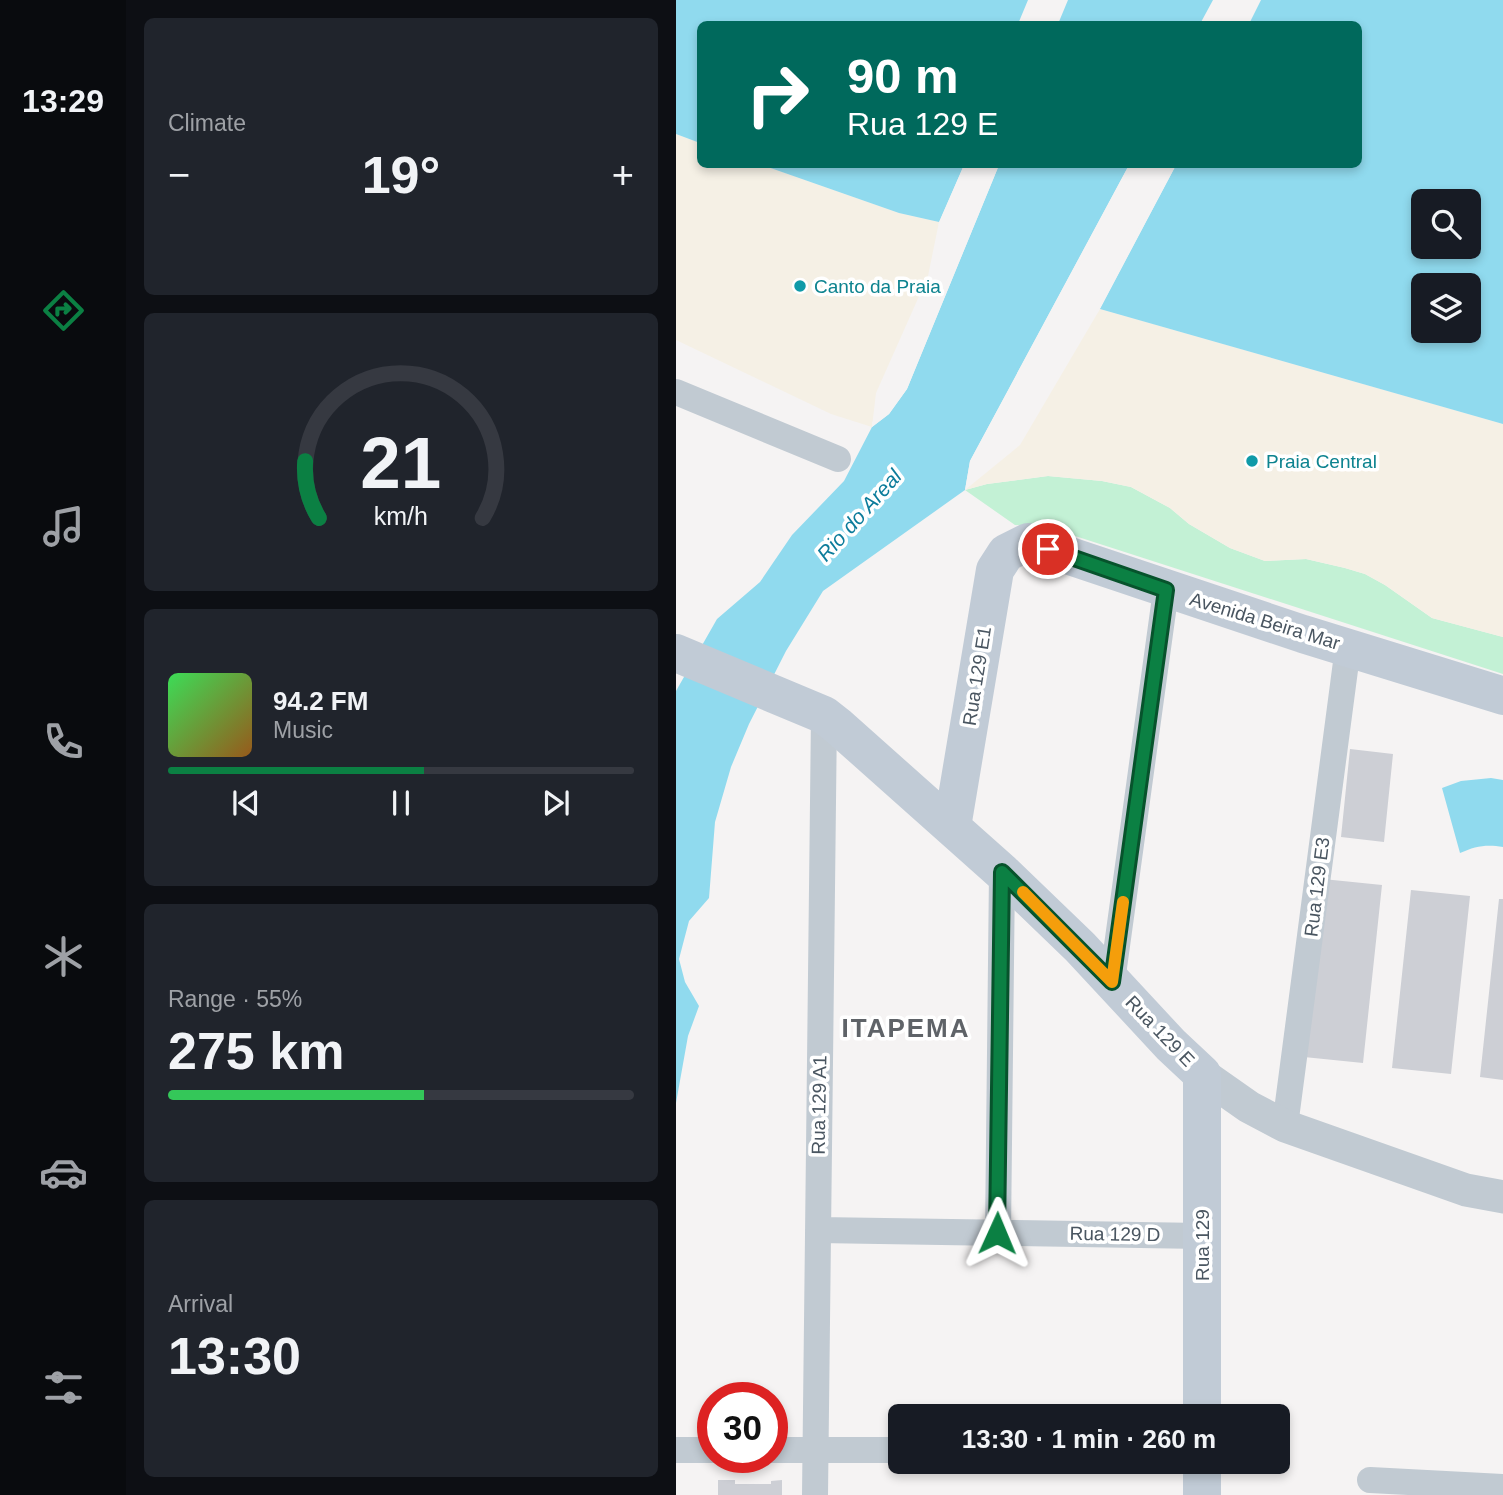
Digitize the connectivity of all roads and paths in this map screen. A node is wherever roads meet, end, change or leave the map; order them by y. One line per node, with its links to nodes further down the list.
1 (676, 392): 2 (street)
2 (838, 459)
3 (1028, 542): 4 (main road, Avenida Beira Mar); 9 (main road, Rua 129 E1)
4 (1166, 590): 5 (main road, Avenida Beira Mar); 11 (street)
5 (1348, 647): 7 (main road, Avenida Beira Mar); 13 (street, Rua 129 E3)
6 (679, 654): 8 (main road, Rua 129 E)
7 (1504, 696)
8 (824, 715): 9 (main road, Rua 129 E); 15 (street, Rua 129 A1)
9 (952, 827): 10 (main road, Rua 129 E)
10 (1002, 872): 11 (main road, Rua 129 E); 16 (street)
11 (1112, 982): 12 (main road, Rua 129 E)
12 (1202, 1074): 13 (street, Rua 129 E); 17 (main road, Rua 129)
13 (1285, 1126): 14 (street, Rua 129 E)
14 (1504, 1197)
15 (818, 1230): 16 (street, Rua 129 D); 22 (street, Rua 129 A1)
16 (997, 1233): 17 (street, Rua 129 D)
17 (1202, 1236): 18 (main road, Rua 129)
18 (1202, 1404)
19 (676, 1450): 20 (street)
20 (697, 1450)
21 (788, 1450): 22 (street)
22 (815, 1450): 23 (street); 27 (street, Rua 129 A1)
23 (888, 1450)
24 (1202, 1474): 28 (main road)
25 (1370, 1480): 26 (street)
26 (1504, 1486)
27 (815, 1495)
28 (1202, 1495)

